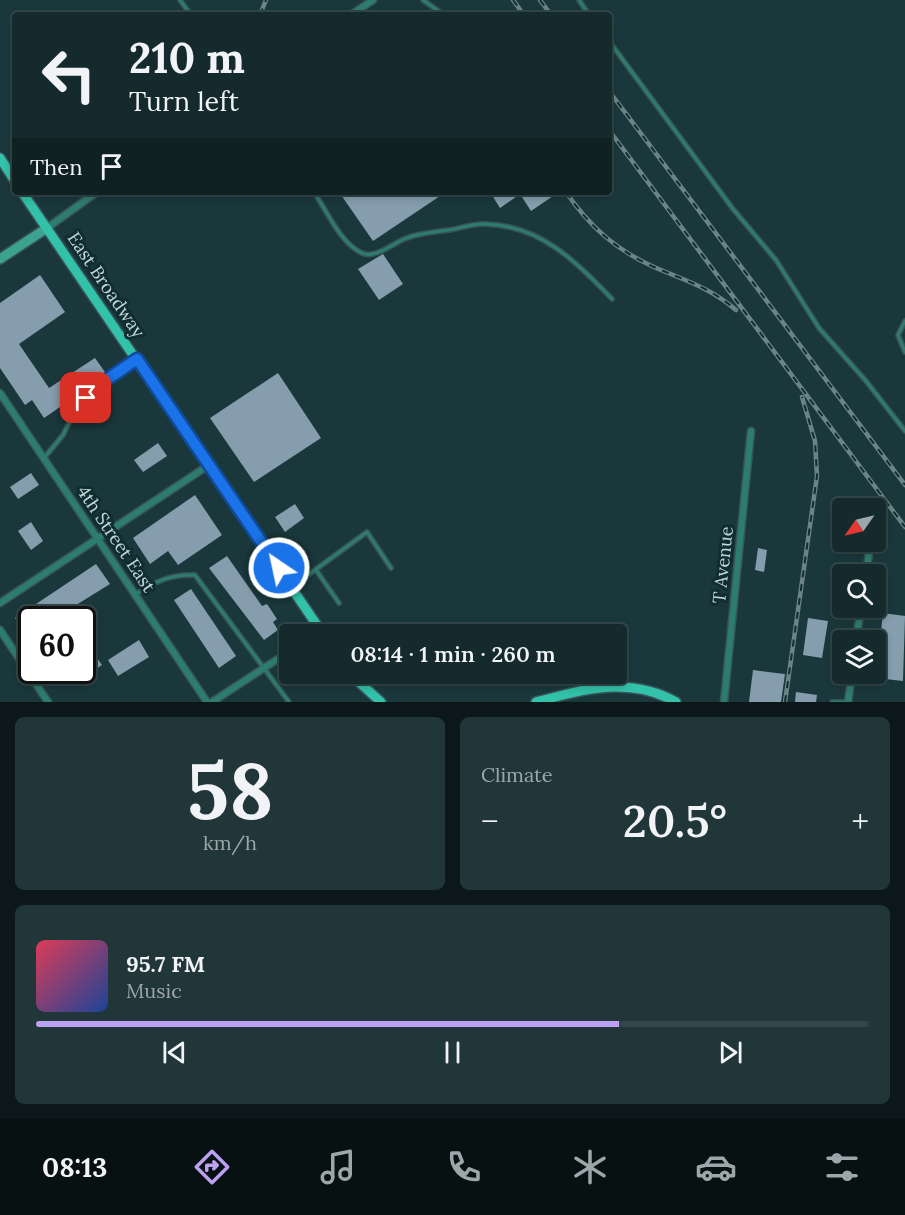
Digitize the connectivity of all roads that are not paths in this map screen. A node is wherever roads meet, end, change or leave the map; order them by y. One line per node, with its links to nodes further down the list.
1 (373, 0): 3 (street)
2 (423, 0): 4 (lane)
3 (355, 12)
4 (440, 12)
5 (612, 45): 19 (lane)
6 (0, 158): 7 (main road)
7 (12, 176)
8 (24, 195): 11 (main road, East Broadway)
9 (93, 195): 11 (street)
10 (316, 195): 13 (lane)
11 (47, 228): 12 (main road); 16 (main road, East Broadway)
12 (0, 259)
13 (612, 299)
14 (905, 321): 15 (lane)
15 (905, 352)
16 (137, 359): 20 (lane); 21 (main road, East Broadway)
17 (0, 393): 20 (street, 4th Street East)
18 (751, 431): 42 (street, T Avenue)
19 (905, 431)
20 (44, 458): 22 (street, 4th Street East)
21 (209, 465): 22 (street); 25 (main road, East Broadway)
22 (97, 539): 26 (street, 4th Street East); 27 (street)
23 (391, 568): 24 (lane)
24 (316, 570): 25 (lane); 28 (lane)
25 (291, 587): 29 (main road, East Broadway)
26 (135, 595): 32 (lane); 36 (street, 4th Street East)
27 (0, 603)
28 (339, 603)
29 (314, 624)
30 (0, 630): 35 (street)
31 (279, 658): 32 (street)
32 (266, 666): 37 (street); 38 (lane)
33 (361, 684): 39 (main road)
34 (850, 684): 44 (street)
35 (48, 702)
36 (207, 702)
37 (212, 702)
38 (290, 702)
39 (381, 702)
40 (537, 702): 41 (main road)
41 (676, 702)
42 (724, 702)
43 (832, 702): 44 (lane)
44 (846, 702)

